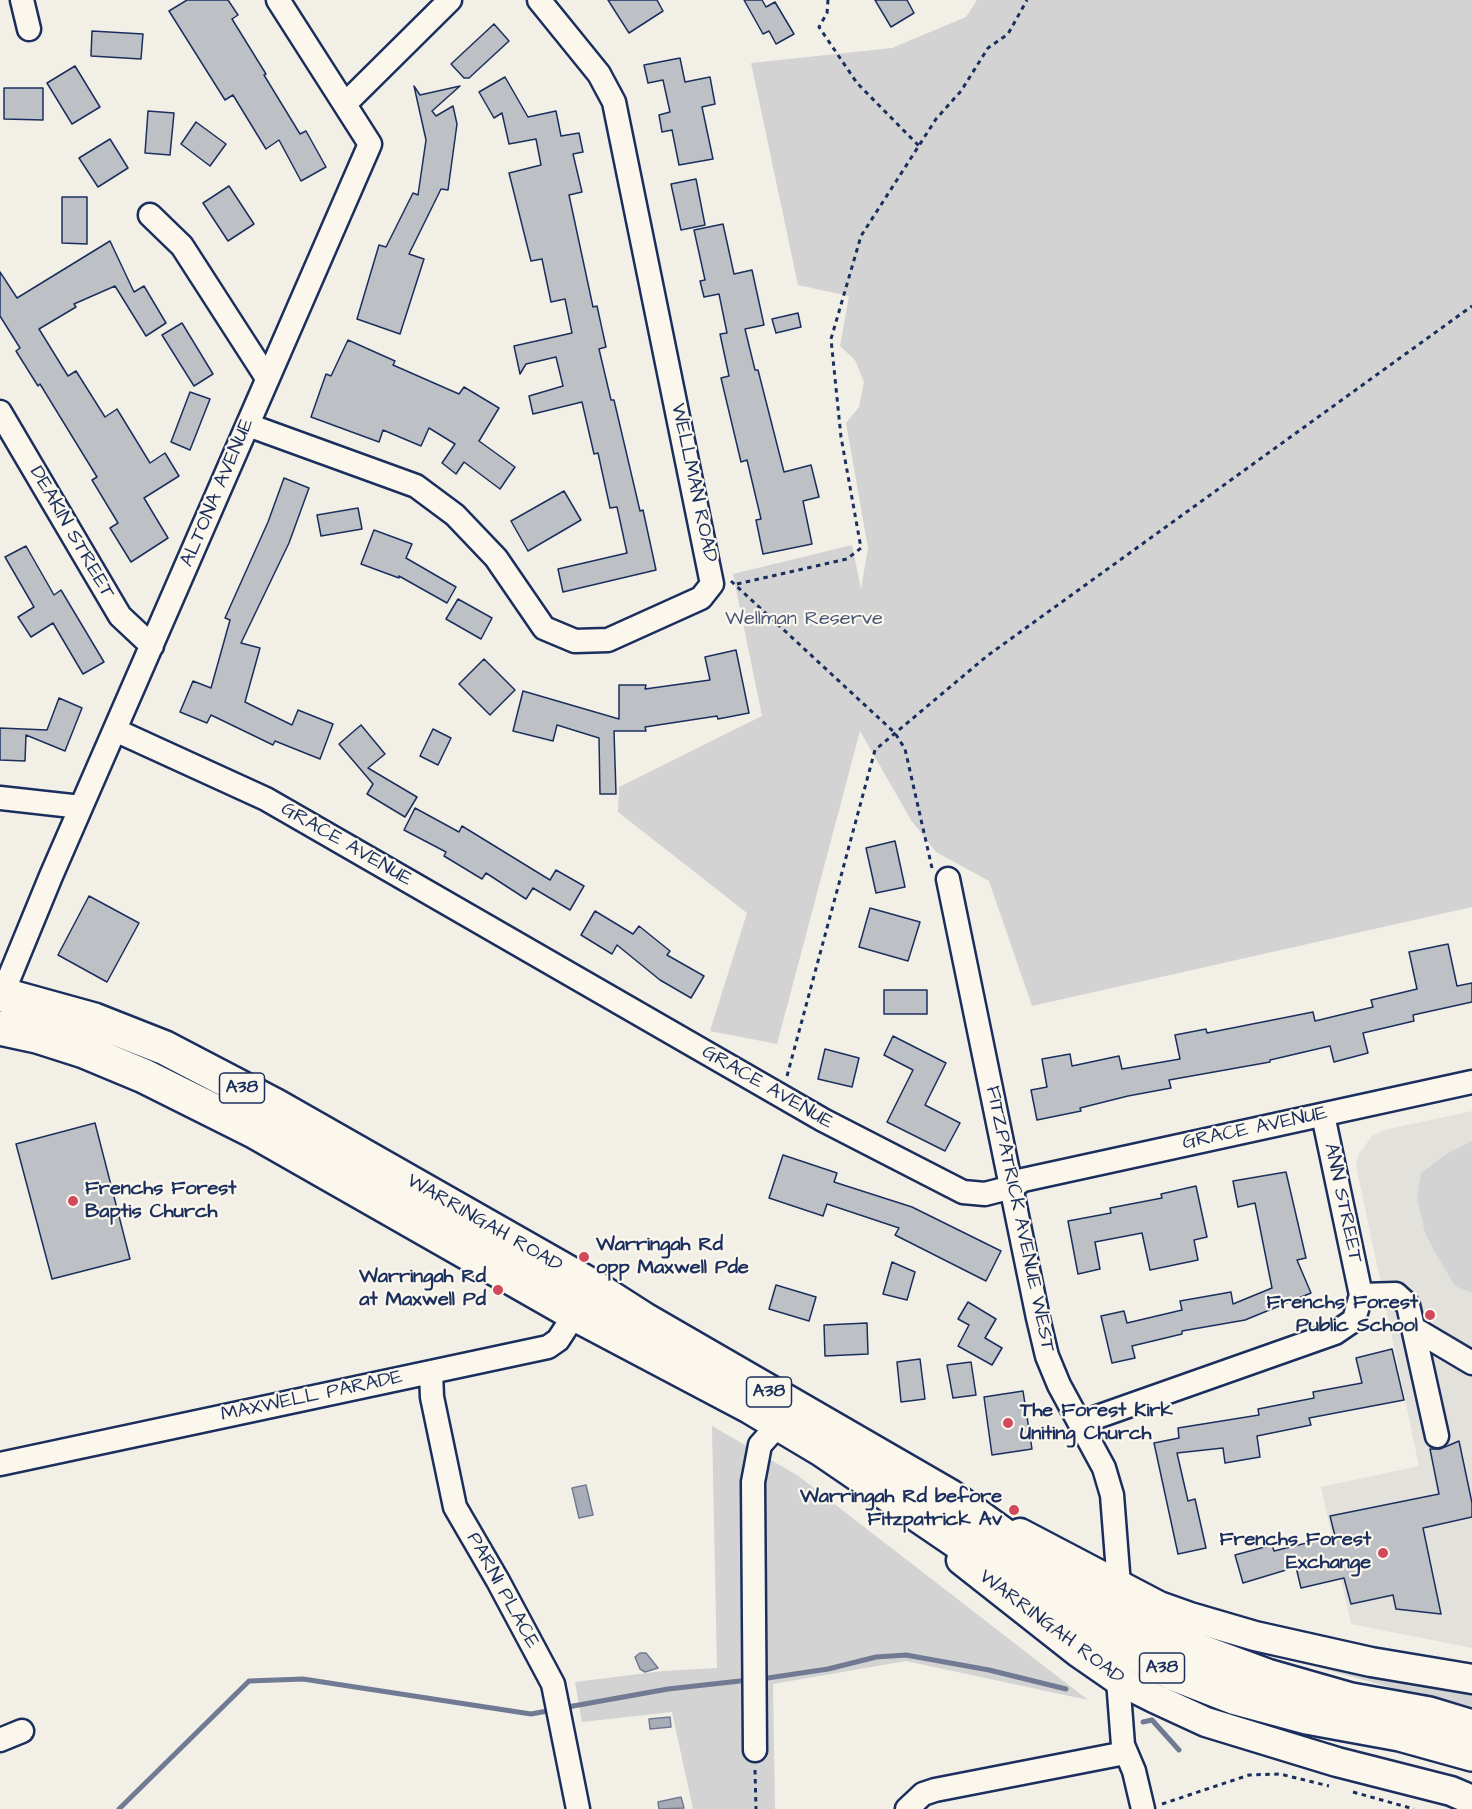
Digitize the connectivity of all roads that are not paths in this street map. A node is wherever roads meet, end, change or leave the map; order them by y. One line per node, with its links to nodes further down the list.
1 (22, 0): 5 (street)
2 (278, 0): 6 (street, ALTONA AVENUE)
3 (450, 0): 6 (street)
4 (539, 0): 10 (street, WELLMAN ROAD)
5 (29, 29)
6 (345, 104): 8 (street, ALTONA AVENUE)
7 (150, 215): 8 (street)
8 (267, 378): 10 (street, ALTONA AVENUE)
9 (0, 411): 11 (street, DEAKIN STREET)
10 (248, 425): 11 (street, ALTONA AVENUE)
11 (152, 646): 12 (street, ALTONA AVENUE)
12 (115, 730): 14 (street, ALTONA AVENUE); 20 (street, GRACE AVENUE)
13 (0, 798): 14 (street)
14 (81, 807): 16 (street, ALTONA AVENUE)
15 (948, 879): 20 (street, FITZPATRICK AVENUE WEST)
16 (1, 996): 21 (highway, WARRINGAH ROAD / A38)
17 (0, 1028): 23 (highway, WARRINGAH ROAD / A38)
18 (1472, 1082): 19 (street, GRACE AVENUE)
19 (1323, 1115): 20 (street, GRACE AVENUE); 22 (street, ANN STREET)
20 (1012, 1187): 27 (street, FITZPATRICK AVENUE WEST)
21 (591, 1285): 23 (highway, MAXWELL PARADE); 31 (highway, WARRINGAH ROAD / A38)
22 (1361, 1295): 24 (street); 27 (street)
23 (575, 1314): 26 (street, MAXWELL PARADE); 28 (highway, WARRINGAH ROAD / A38)
24 (1413, 1328): 25 (street); 29 (street)
25 (1472, 1364)
26 (431, 1372): 30 (street, MAXWELL PARADE); 43 (street, PARNI PLACE)
27 (1080, 1422): 33 (street, FITZPATRICK AVENUE WEST)
28 (779, 1424): 32 (highway, WARRINGAH ROAD / A38); 40 (street)
29 (1437, 1436)
30 (0, 1464)
31 (949, 1496): 33 (main road, WARRINGAH ROAD / A38); 36 (highway, WARRINGAH ROAD / A38)
32 (890, 1497): 35 (main road, WARRINGAH ROAD / A38); 41 (highway, WARRINGAH ROAD / A38)
33 (1119, 1585): 34 (main road, WARRINGAH ROAD / A38)
34 (1472, 1679)
35 (1118, 1680): 39 (street); 42 (main road, WARRINGAH ROAD / A38)
36 (1472, 1727)
37 (22, 1731): 38 (street)
38 (0, 1740)
39 (1124, 1749): 44 (street); 45 (street)
40 (755, 1750)
41 (1472, 1754)
42 (1472, 1800)
43 (578, 1809)
44 (907, 1809)
45 (1143, 1809)

